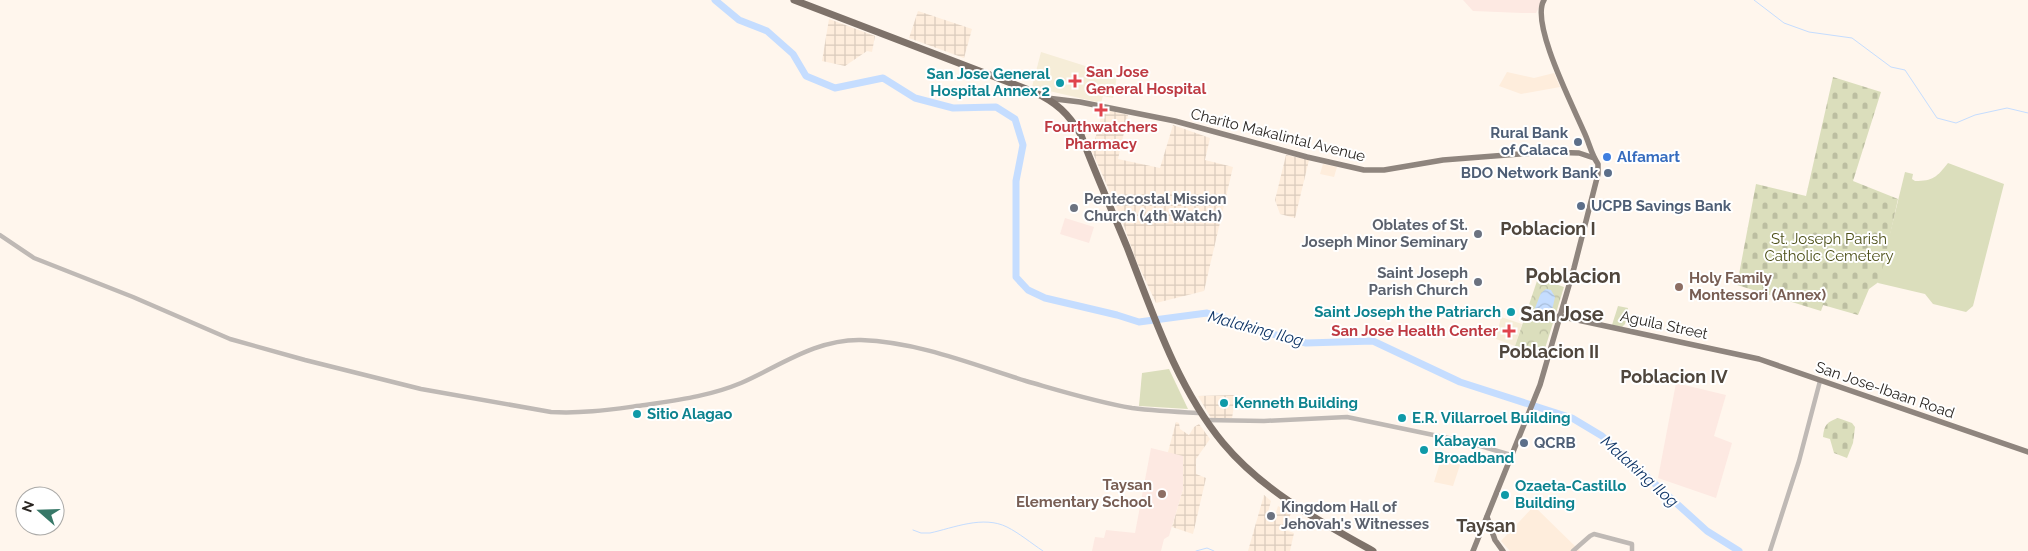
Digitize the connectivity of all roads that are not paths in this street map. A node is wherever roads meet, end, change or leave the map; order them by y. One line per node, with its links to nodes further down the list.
1 (794, 0): 3 (highway)
2 (1544, 0): 4 (main road)
3 (1047, 98): 4 (main road, Charito Makalintal Avenue); 9 (highway)
4 (1594, 158): 6 (main road)
5 (0, 235): 9 (street)
6 (1559, 316): 7 (main road, Aguila Street); 11 (main road)
7 (1734, 353): 8 (main road, San Jose-Ibaan Road)
8 (1820, 381): 10 (main road, San Jose-Ibaan Road); 18 (street)
9 (1203, 416): 11 (street); 13 (highway)
10 (2028, 452)
11 (1511, 455): 12 (main road)
12 (1487, 517): 14 (main road); 15 (main road)
13 (1373, 551)
14 (1473, 551)
15 (1503, 551)
16 (1573, 551): 17 (street)
17 (1632, 551)
18 (1770, 551)

